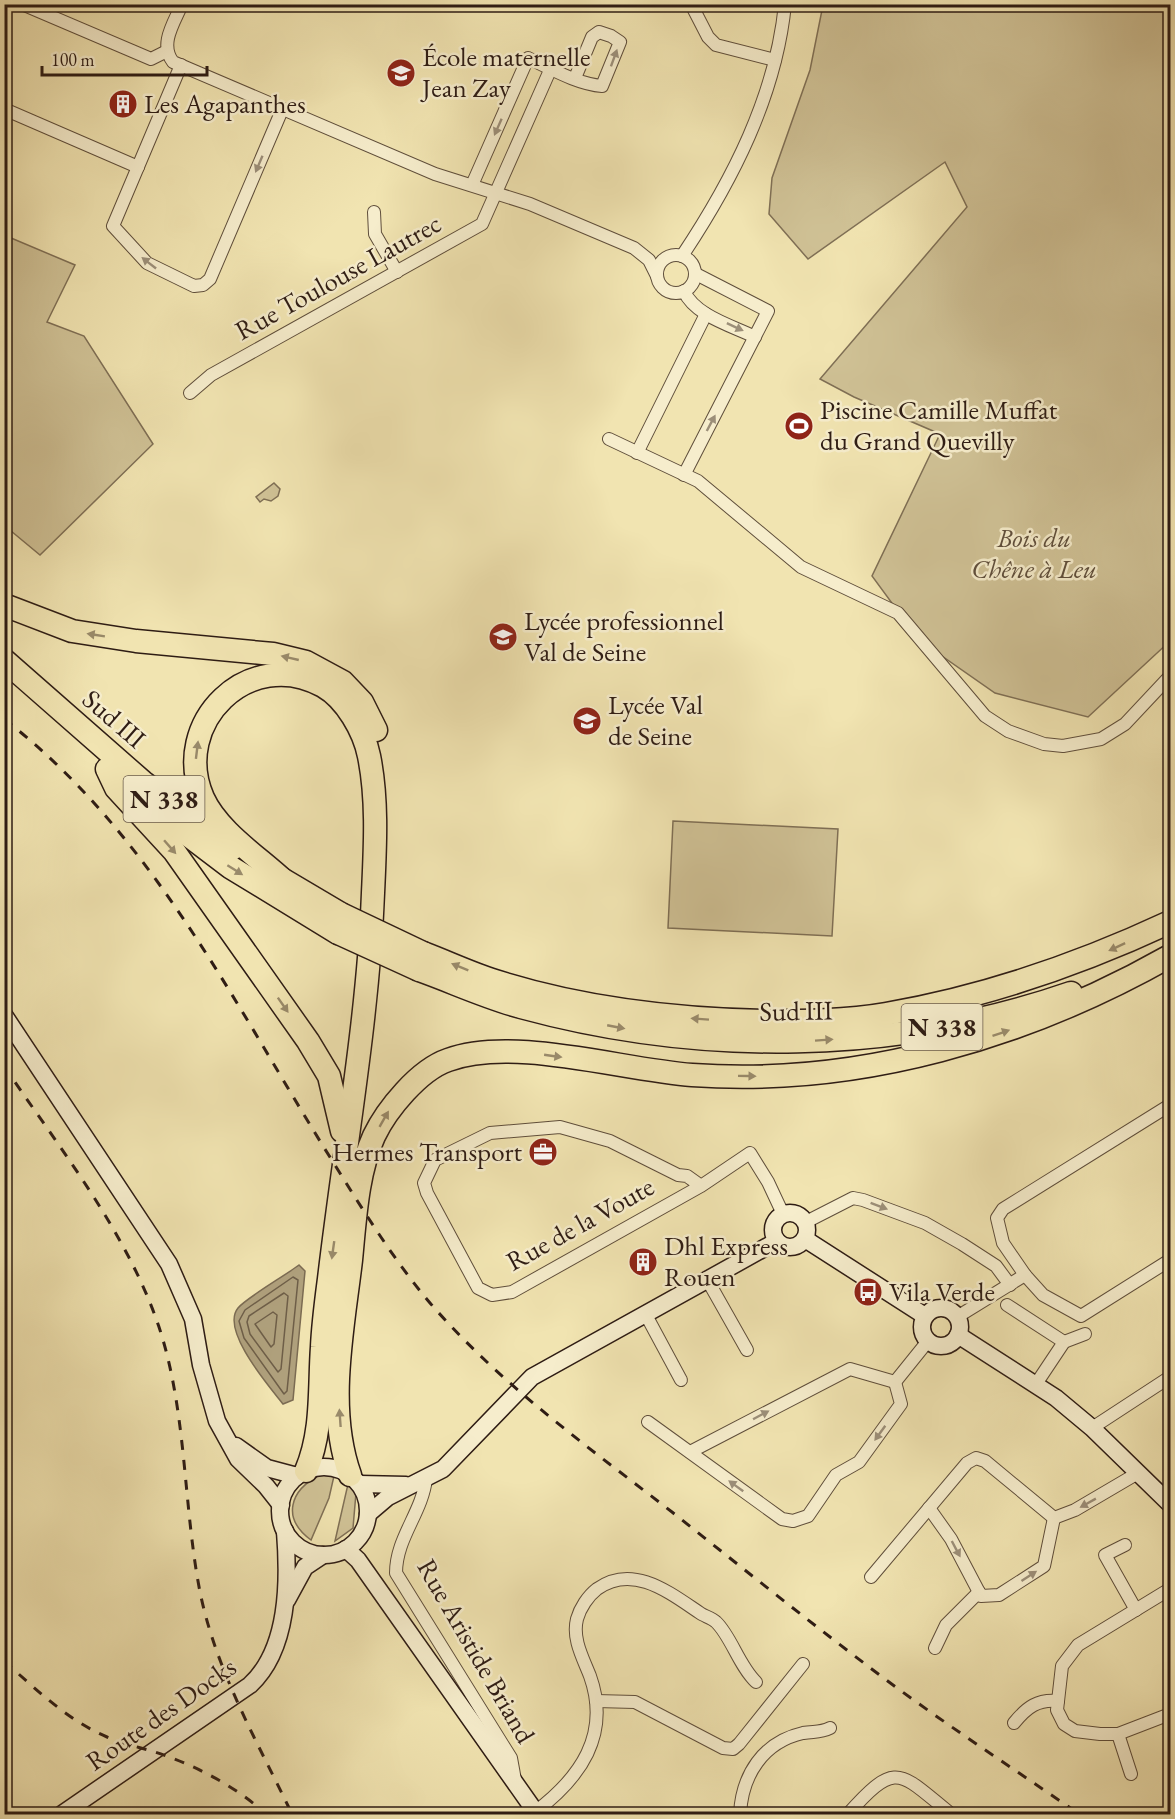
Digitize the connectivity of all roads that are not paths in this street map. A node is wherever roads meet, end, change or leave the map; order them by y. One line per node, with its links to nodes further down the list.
1 (22, 4): 5 (street)
2 (182, 4): 5 (street)
3 (691, 4): 6 (street)
4 (785, 4): 6 (street)
5 (166, 51): 7 (street)
6 (775, 60): 18 (street)
7 (180, 65): 11 (street, Rue Toulouse Lautrec); 12 (street)
8 (551, 68): 9 (street); 13 (street, one-way to 13); 14 (street, Rue Toulouse Lautrec)
9 (575, 78): 9 (street, one-way to 9)
10 (4, 109): 12 (street)
11 (282, 110): 12 (street, one-way to 12); 13 (street, Rue Toulouse Lautrec)
12 (138, 167)
13 (472, 185): 14 (street, Rue Toulouse Lautrec)
14 (496, 192): 16 (street, Rue Toulouse Lautrec); 19 (street, Rue Toulouse Lautrec)
15 (374, 212): 19 (street)
16 (634, 248): 17 (street, Rue Toulouse Lautrec); 21 (street, Rue Toulouse Lautrec)
17 (669, 256): 18 (street); 21 (street)
18 (682, 256): 20 (street)
19 (397, 272): 25 (street, Rue Toulouse Lautrec)
20 (696, 274): 22 (street); 24 (street)
21 (657, 276): 22 (street)
22 (684, 291): 23 (street)
23 (706, 314): 24 (street, one-way to 24); 27 (street)
24 (755, 337): 28 (street, one-way to 24)
25 (190, 393)
26 (609, 439): 27 (street)
27 (637, 453): 28 (street)
28 (684, 475): 31 (street)
29 (4, 605): 43 (highway, one-way to 29)
30 (4, 660): 34 (highway, Sud III / N 338)
31 (1170, 676)
32 (4, 678): 33 (highway, Sud III / N 338)
33 (107, 769): 36 (highway, Sud III / N 338, one-way to 36); 42 (highway, one-way to 42)
34 (283, 880): 36 (highway, Sud III / N 338); 42 (highway, one-way to 42)
35 (1170, 922): 38 (highway, Sud III / N 338, one-way to 38)
36 (340, 923): 38 (highway, N 338, bridge)
37 (1170, 954): 38 (highway, Sud III / N 338, one-way to 37); 43 (highway, one-way to 37)
38 (421, 961)
39 (4, 1015): 66 (street)
40 (1169, 1108): 48 (street)
41 (701, 1186): 41 (street, Rue de la Voute); 44 (street)
42 (341, 1192): 69 (highway, one-way to 69)
43 (356, 1214): 71 (highway, one-way to 43)
44 (783, 1214): 45 (street); 46 (street)
45 (805, 1230): 46 (street); 50 (street, one-way to 50); 53 (street)
46 (777, 1241): 49 (street)
47 (1170, 1260): 48 (street)
48 (1025, 1275): 50 (street)
49 (708, 1281): 52 (street); 59 (street)
50 (1010, 1285): 54 (street)
51 (1007, 1305): 58 (street)
52 (646, 1315): 61 (street); 70 (street)
53 (925, 1316): 54 (street); 57 (street)
54 (957, 1317): 56 (street)
55 (1085, 1334): 58 (street)
56 (958, 1335): 57 (street); 63 (street)
57 (928, 1341): 62 (street)
58 (1064, 1342): 63 (street)
59 (747, 1350)
60 (1170, 1377): 65 (street)
61 (681, 1380)
62 (896, 1382): 67 (street, one-way to 62); 67 (street, one-way to 67)
63 (1036, 1384): 65 (street)
64 (648, 1422): 67 (street)
65 (1092, 1428): 68 (street)
66 (225, 1438): 69 (street); 74 (street)
67 (690, 1452)
68 (1138, 1473): 73 (street); 77 (street, one-way to 77)
69 (301, 1474): 71 (street); 74 (street)
70 (426, 1479): 72 (street); 97 (street, Rue Aristide Briand)
71 (355, 1480): 72 (street); 76 (street)
72 (410, 1485): 76 (street)
73 (1169, 1499)
74 (281, 1505): 78 (street)
75 (929, 1508): 77 (street); 82 (street); 84 (street, one-way to 84)
76 (368, 1514): 80 (street)
77 (1054, 1518): 84 (street, one-way to 77)
78 (285, 1531): 81 (street); 85 (street)
79 (1125, 1545): 86 (street)
80 (346, 1549): 81 (street); 97 (street, Rue Aristide Briand)
81 (323, 1555): 85 (street)
82 (872, 1577)
83 (1170, 1589): 86 (street)
84 (979, 1592): 87 (street)
85 (283, 1609): 99 (street, Route des Docks)
86 (1136, 1610): 91 (street)
87 (935, 1648)
88 (803, 1664): 90 (street)
89 (756, 1682): 90 (street)
90 (596, 1701): 98 (street)
91 (1058, 1701): 93 (street); 95 (street)
92 (1170, 1714): 95 (street)
93 (1014, 1723)
94 (830, 1728): 100 (street)
95 (1118, 1734): 96 (street)
96 (1131, 1774)
97 (515, 1783): 98 (street, Rue Aristide Briand)
98 (536, 1814)
99 (62, 1815)
100 (740, 1815)
101 (848, 1815): 102 (street)
102 (951, 1815)

